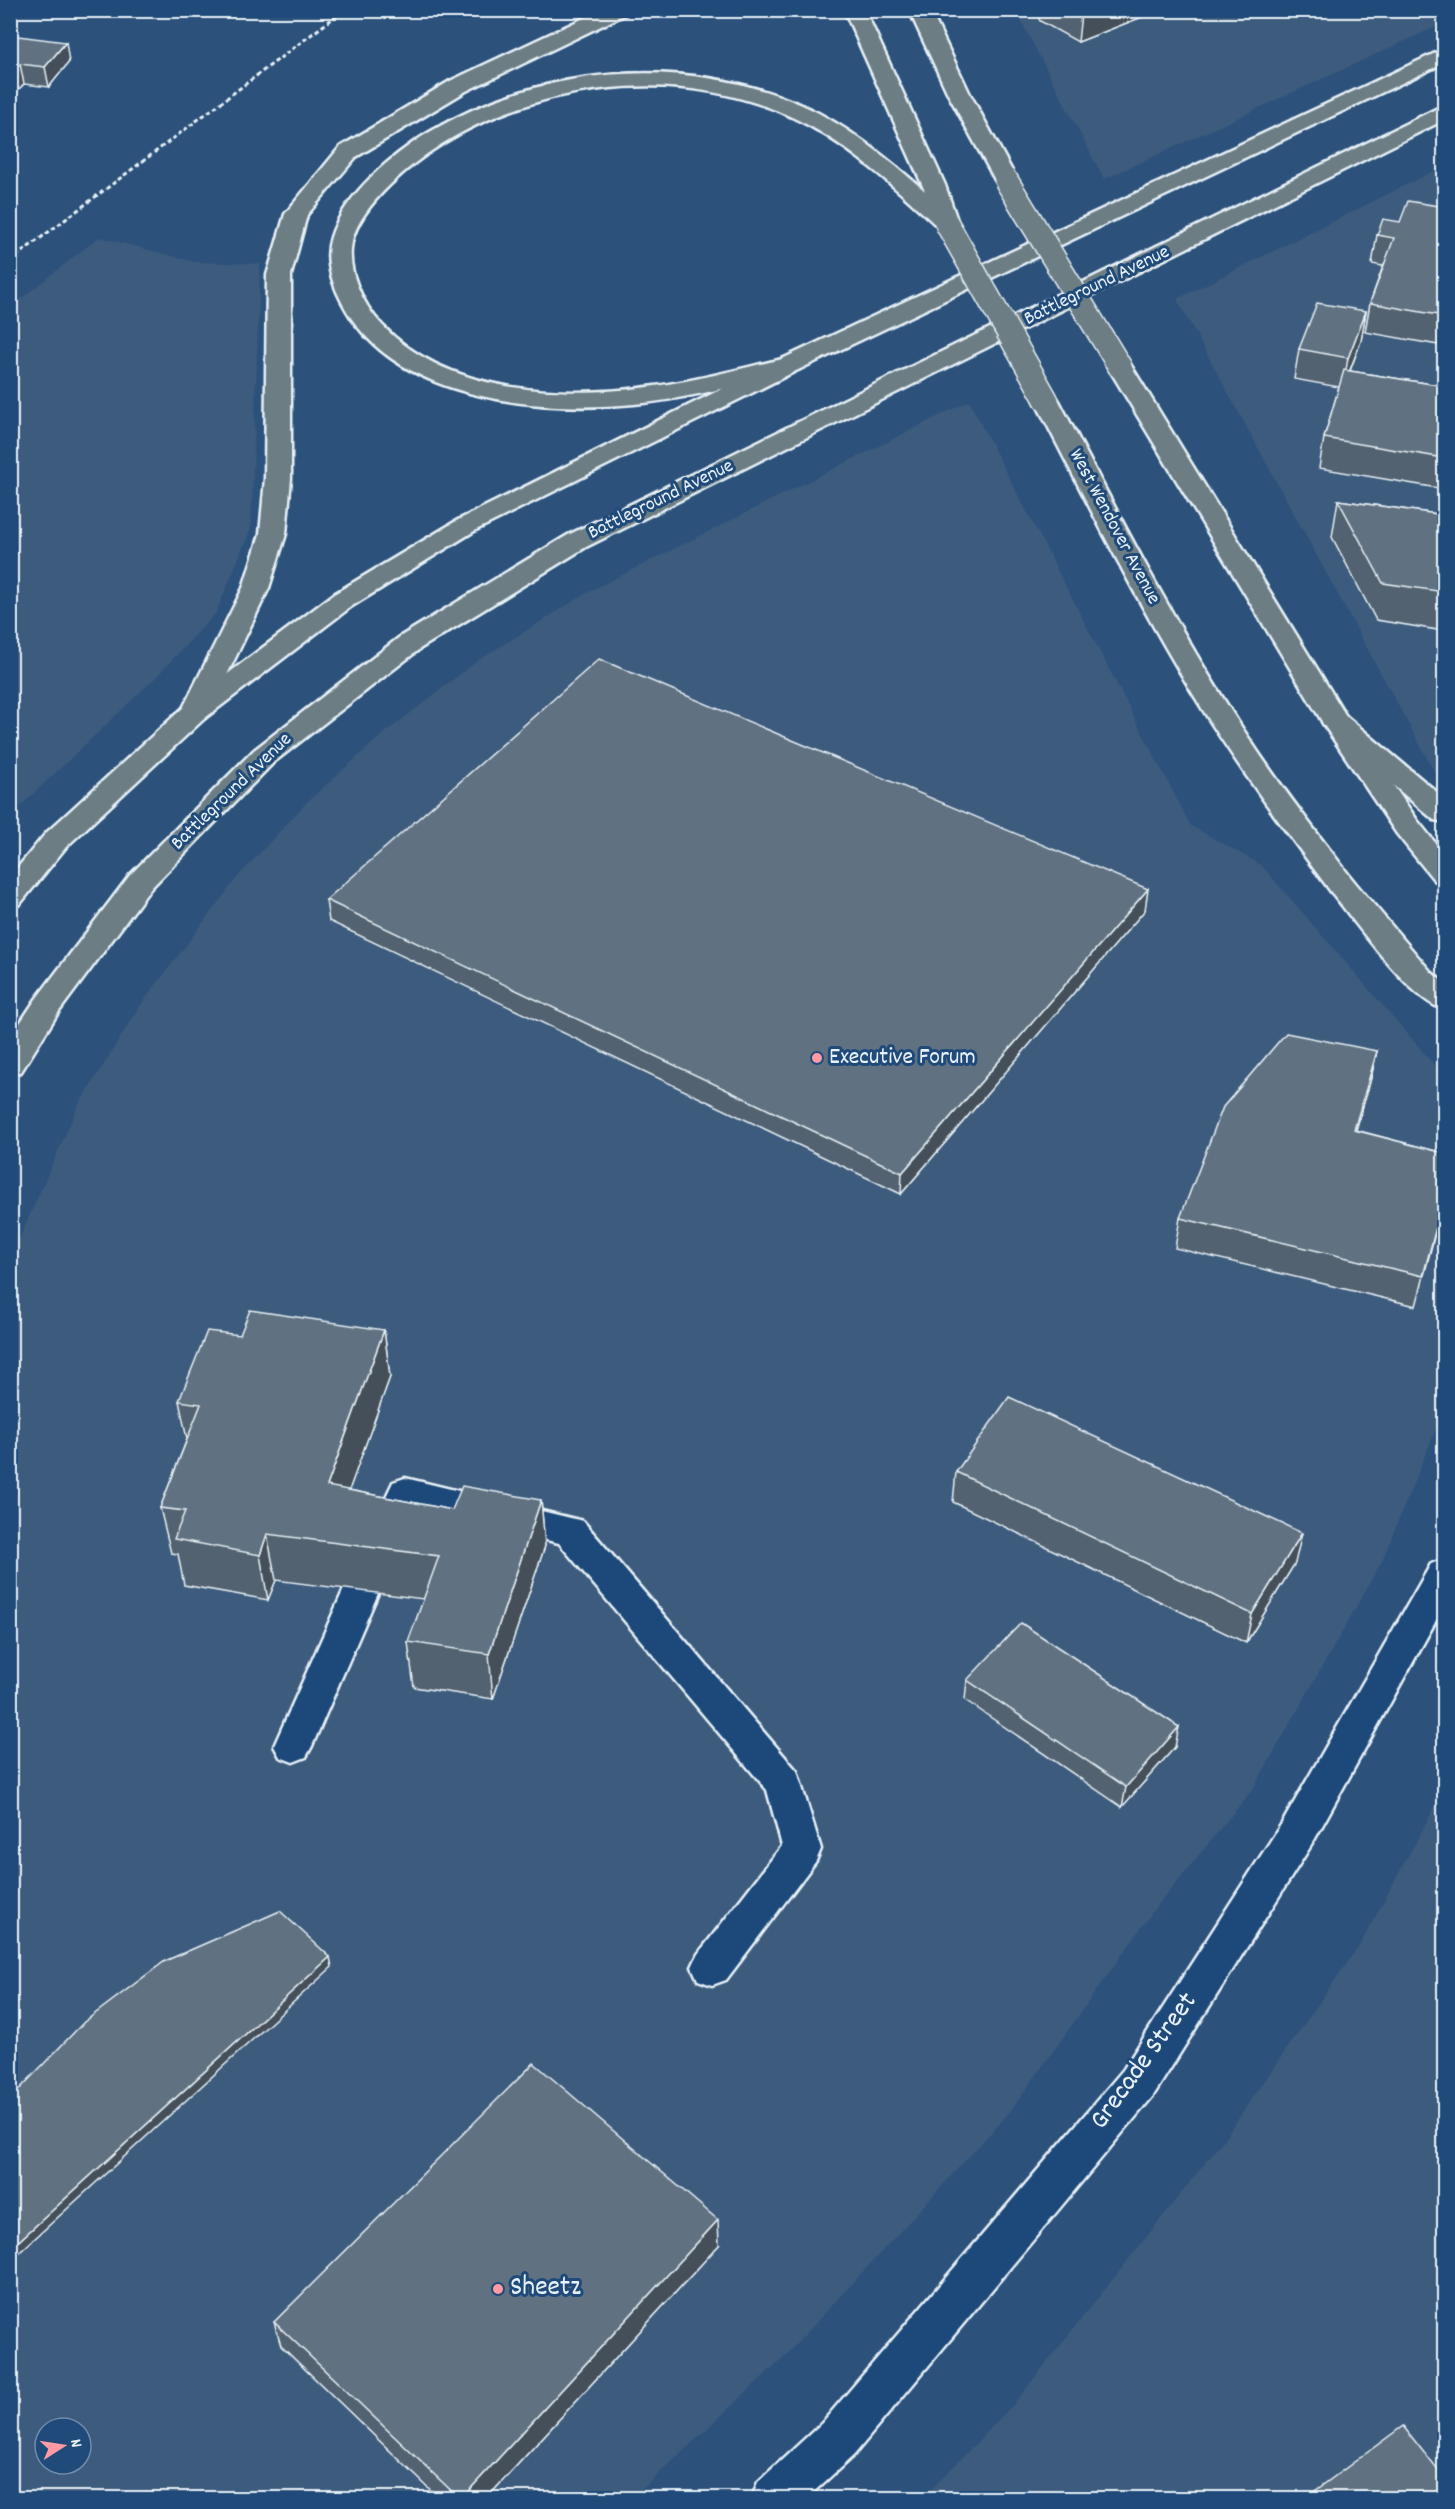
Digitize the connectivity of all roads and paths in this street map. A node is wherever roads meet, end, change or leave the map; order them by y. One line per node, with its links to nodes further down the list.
1 (344, 10): 8 (path)
2 (619, 10): 10 (main road)
3 (854, 10): 7 (main road, West Wendover Avenue)
4 (919, 10): 11 (main road, bridge)
5 (1444, 55): 9 (main road)
6 (1444, 112): 18 (main road, Battleground Avenue)
7 (946, 222): 9 (main road); 15 (main road, West Wendover Avenue, bridge)
8 (10, 261)
9 (791, 363): 10 (main road)
10 (195, 712): 14 (main road)
11 (1336, 722): 12 (main road); 13 (main road)
12 (1444, 813)
13 (1444, 873)
14 (10, 897)
15 (1420, 979): 16 (main road, West Wendover Avenue); 17 (main road)
16 (1444, 999)
17 (1444, 1011)
18 (10, 1064)
19 (383, 1541): 23 (street)
20 (1444, 1574): 24 (street, Grecade Street)
21 (361, 1591): 22 (street)
22 (293, 1746)
23 (712, 1967)
24 (774, 2499)

